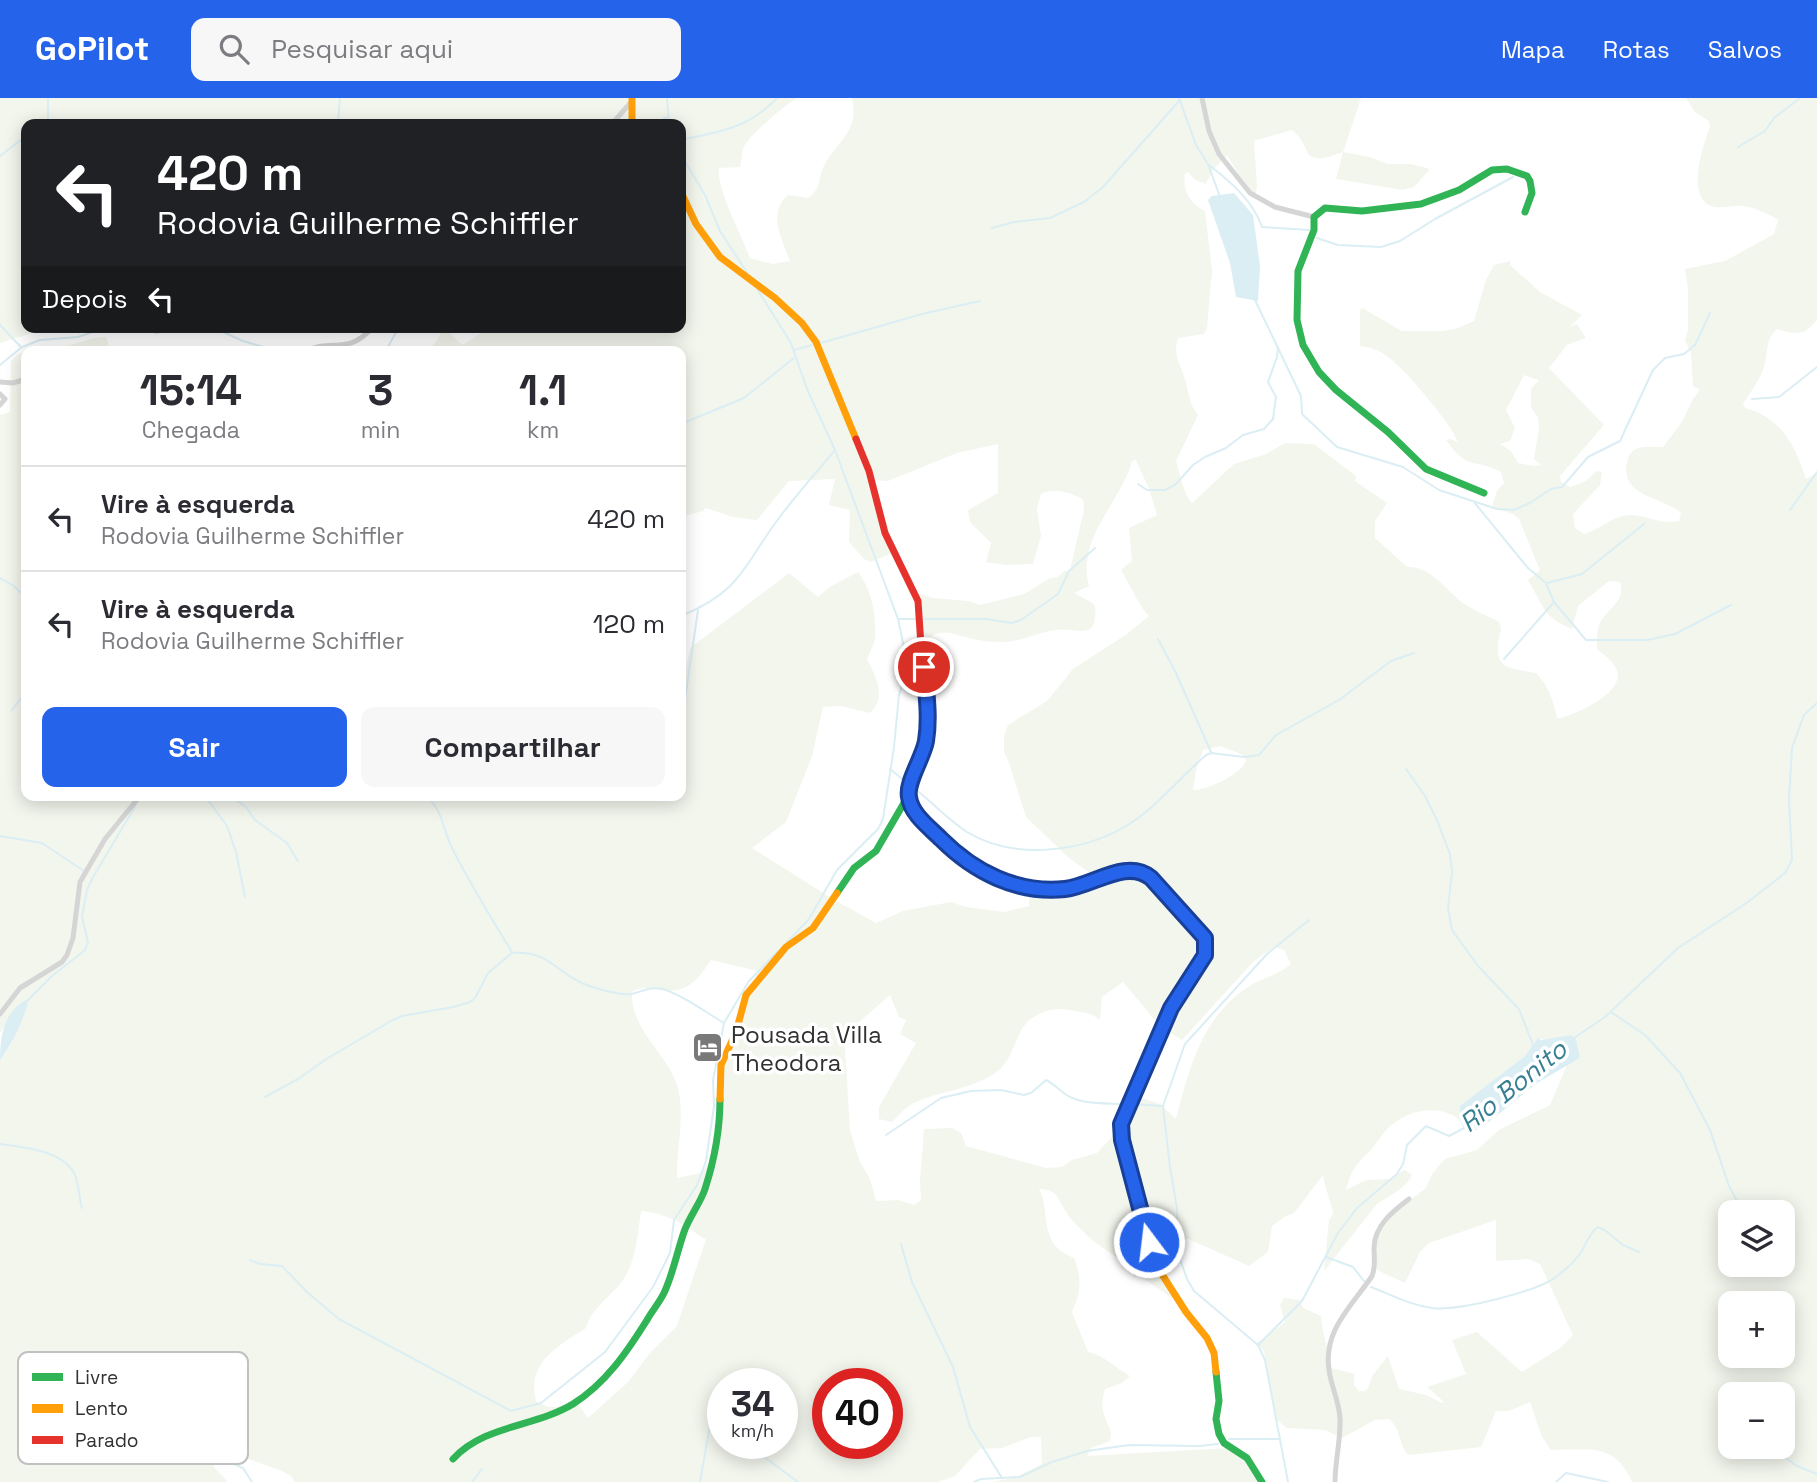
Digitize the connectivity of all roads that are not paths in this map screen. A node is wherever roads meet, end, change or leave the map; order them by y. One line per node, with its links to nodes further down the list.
1 (1202, 98): 7 (street)
2 (631, 100): 3 (street); 4 (street)
3 (616, 119)
4 (632, 119)
5 (686, 203): 15 (street)
6 (1525, 212): 7 (street)
7 (1314, 218): 14 (street)
8 (367, 333): 9 (street)
9 (318, 346)
10 (21, 381): 11 (street)
11 (0, 382)
12 (0, 394): 13 (street)
13 (0, 405)
14 (1483, 493)
15 (909, 795): 19 (street); 20 (street)
16 (136, 801): 17 (street)
17 (0, 1014)
18 (1409, 1199): 21 (street)
19 (453, 1459)
20 (1262, 1482)
21 (1335, 1482)

